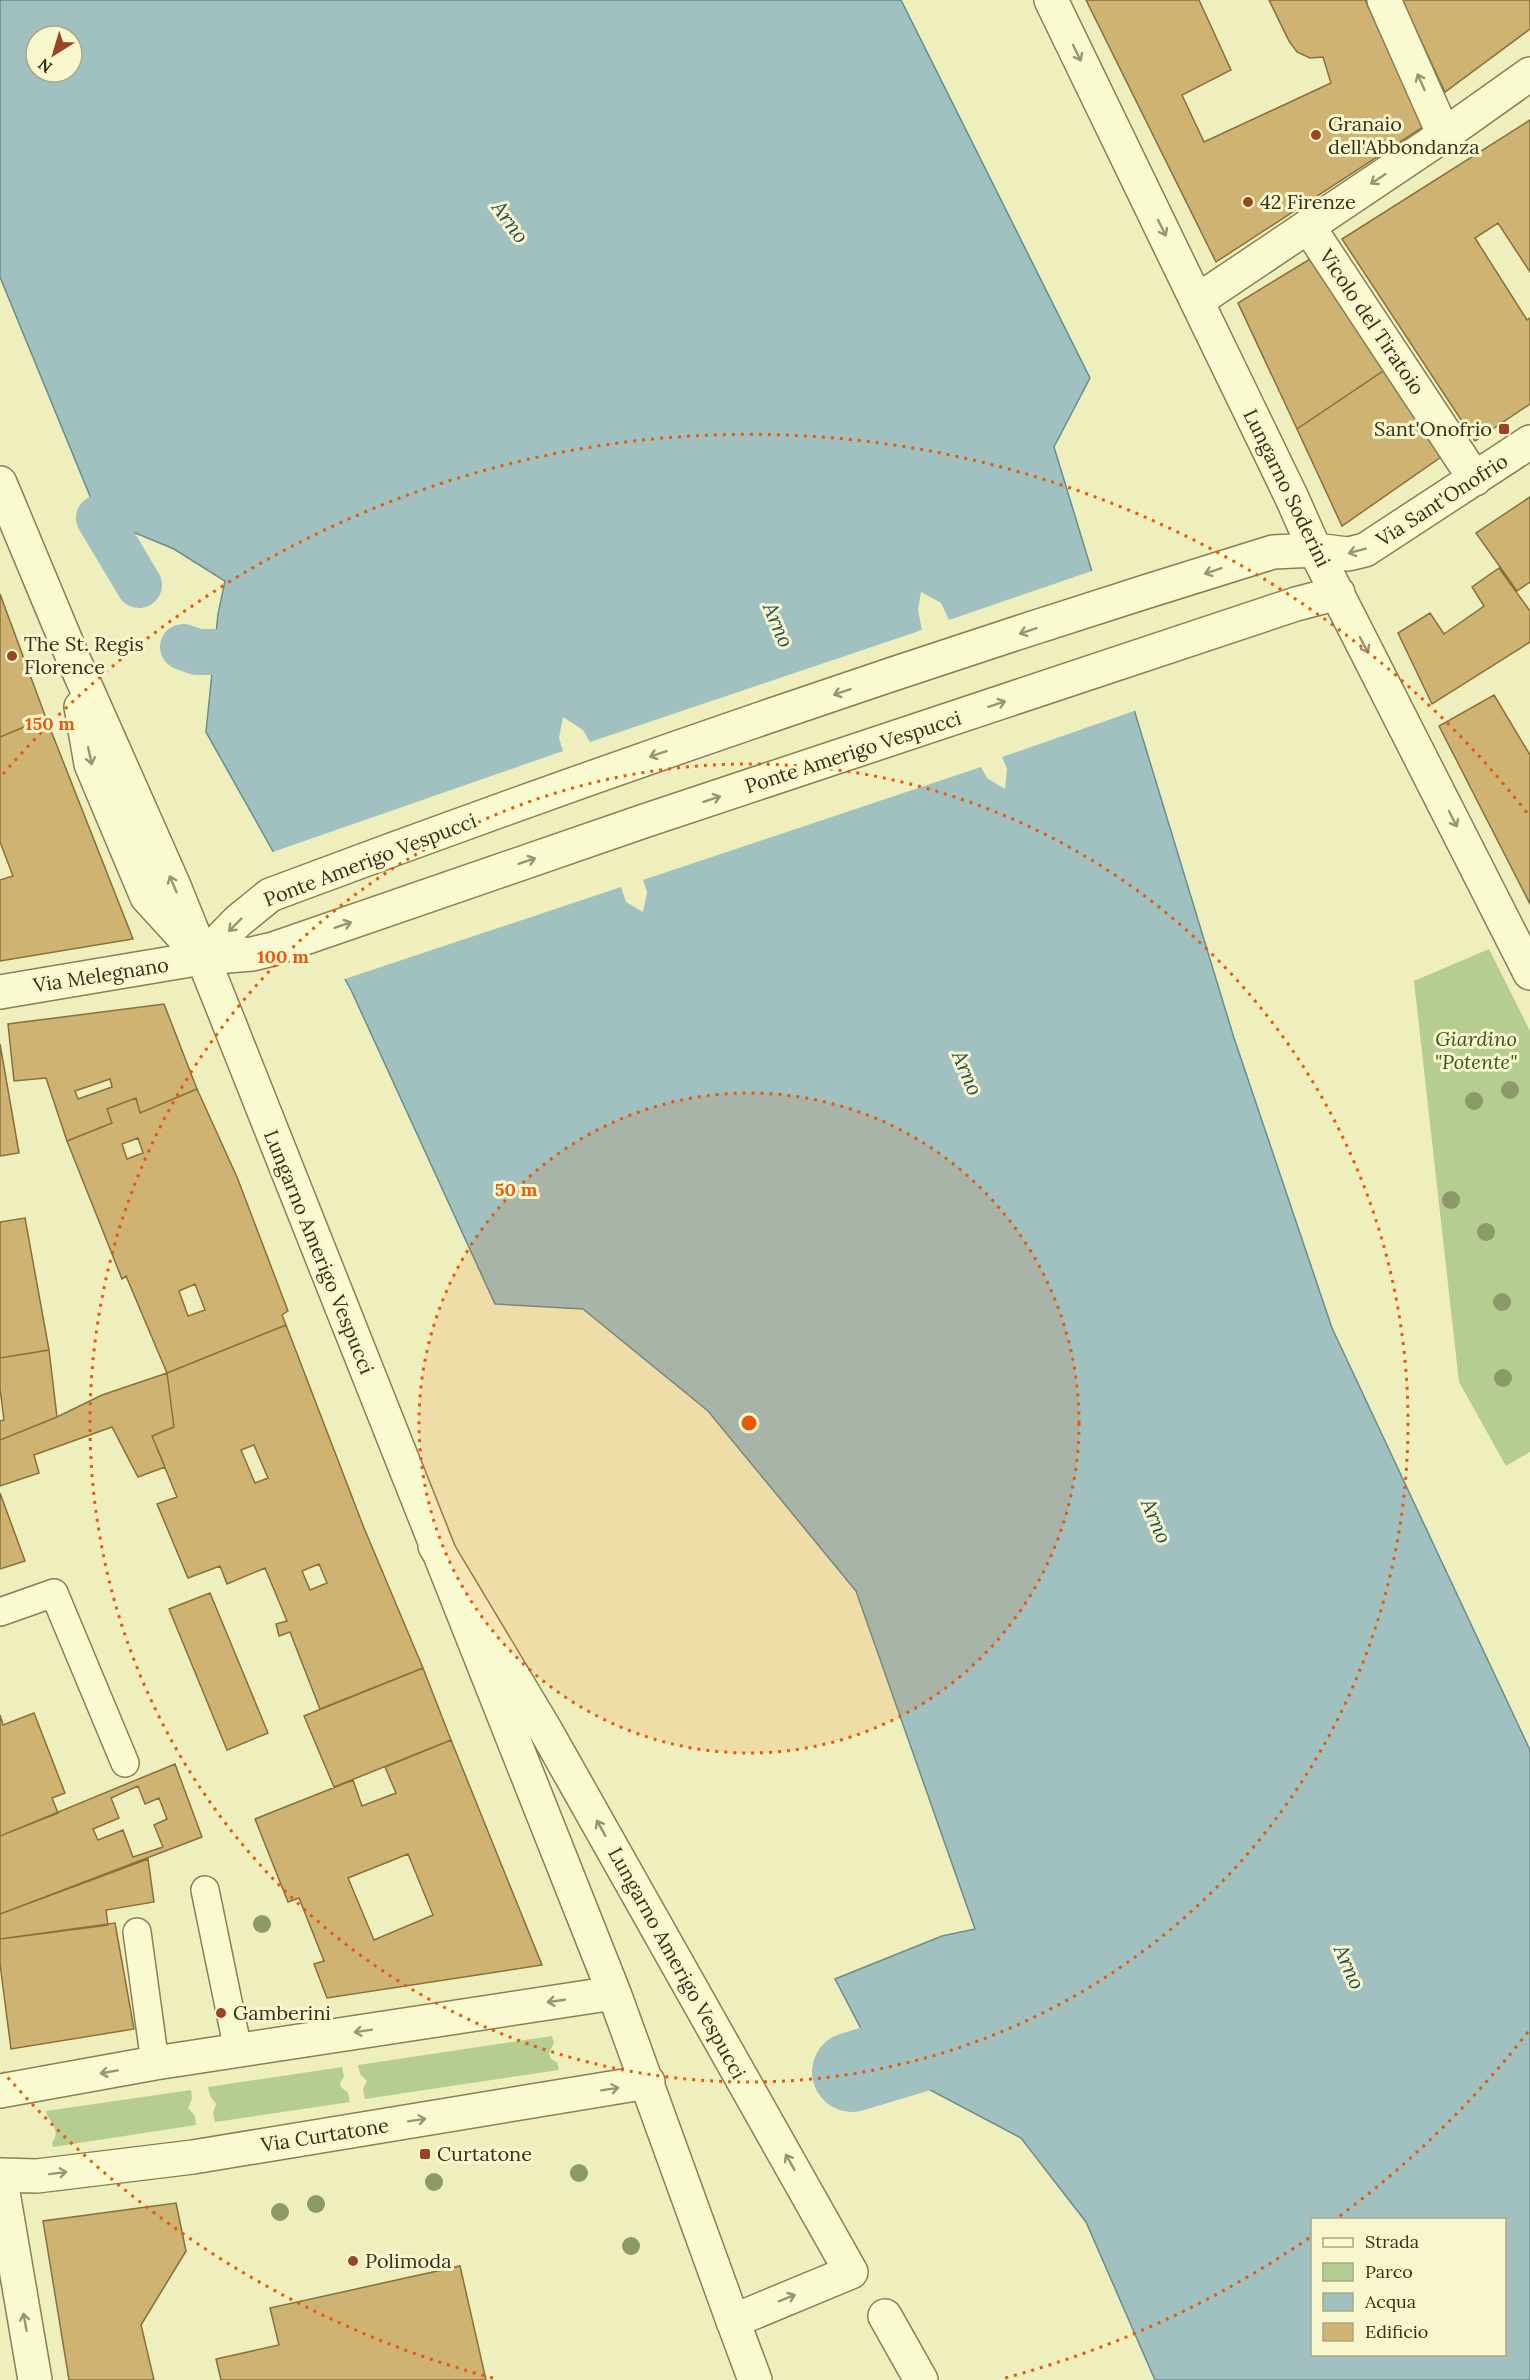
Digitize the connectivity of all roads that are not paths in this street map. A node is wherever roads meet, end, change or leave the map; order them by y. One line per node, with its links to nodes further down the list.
1 (1051, 0): 6 (street, Lungarno Soderini, one-way to 6)
2 (1384, 0): 4 (street, one-way to 2)
3 (1530, 74): 4 (street)
4 (1444, 135): 5 (street, one-way to 5)
5 (1308, 226): 6 (street); 8 (street, Vicolo del Tiratoio)
6 (1197, 301): 10 (street, Lungarno Soderini)
7 (1530, 442): 8 (street, Via Sant'Onofrio)
8 (1475, 478): 10 (street, Via Sant'Onofrio, one-way to 10)
9 (0, 483): 12 (street, Lungarno Amerigo Vespucci)
10 (1315, 550): 11 (street, Lungarno Soderini); 12 (street, Ponte Amerigo Vespucci, one-way to 12)
11 (1338, 593): 12 (street, Ponte Amerigo Vespucci, one-way to 11); 13 (street, Lungarno Soderini, one-way to 13)
12 (202, 958): 14 (street, Via Melegnano); 15 (street, Lungarno Amerigo Vespucci)
13 (1530, 973)
14 (0, 992)
15 (435, 1546): 20 (street, Lungarno Amerigo Vespucci); 27 (street, Lungarno Amerigo Vespucci, one-way to 15)
16 (0, 1612): 17 (lane)
17 (125, 1763)
18 (205, 1890): 21 (lane)
19 (137, 1932): 22 (lane)
20 (614, 1993): 21 (street, one-way to 21); 23 (street, Lungarno Amerigo Vespucci)
21 (238, 2050): 22 (street)
22 (155, 2064): 24 (street, one-way to 24)
23 (648, 2082): 25 (street, Via Curtatone, one-way to 23); 27 (street, Lungarno Amerigo Vespucci)
24 (0, 2091)
25 (0, 2175): 28 (street, one-way to 25)
26 (885, 2316): 30 (street)
27 (733, 2320): 29 (street, Lungarno Amerigo Vespucci)
28 (35, 2380)
29 (755, 2380)
30 (921, 2380)

